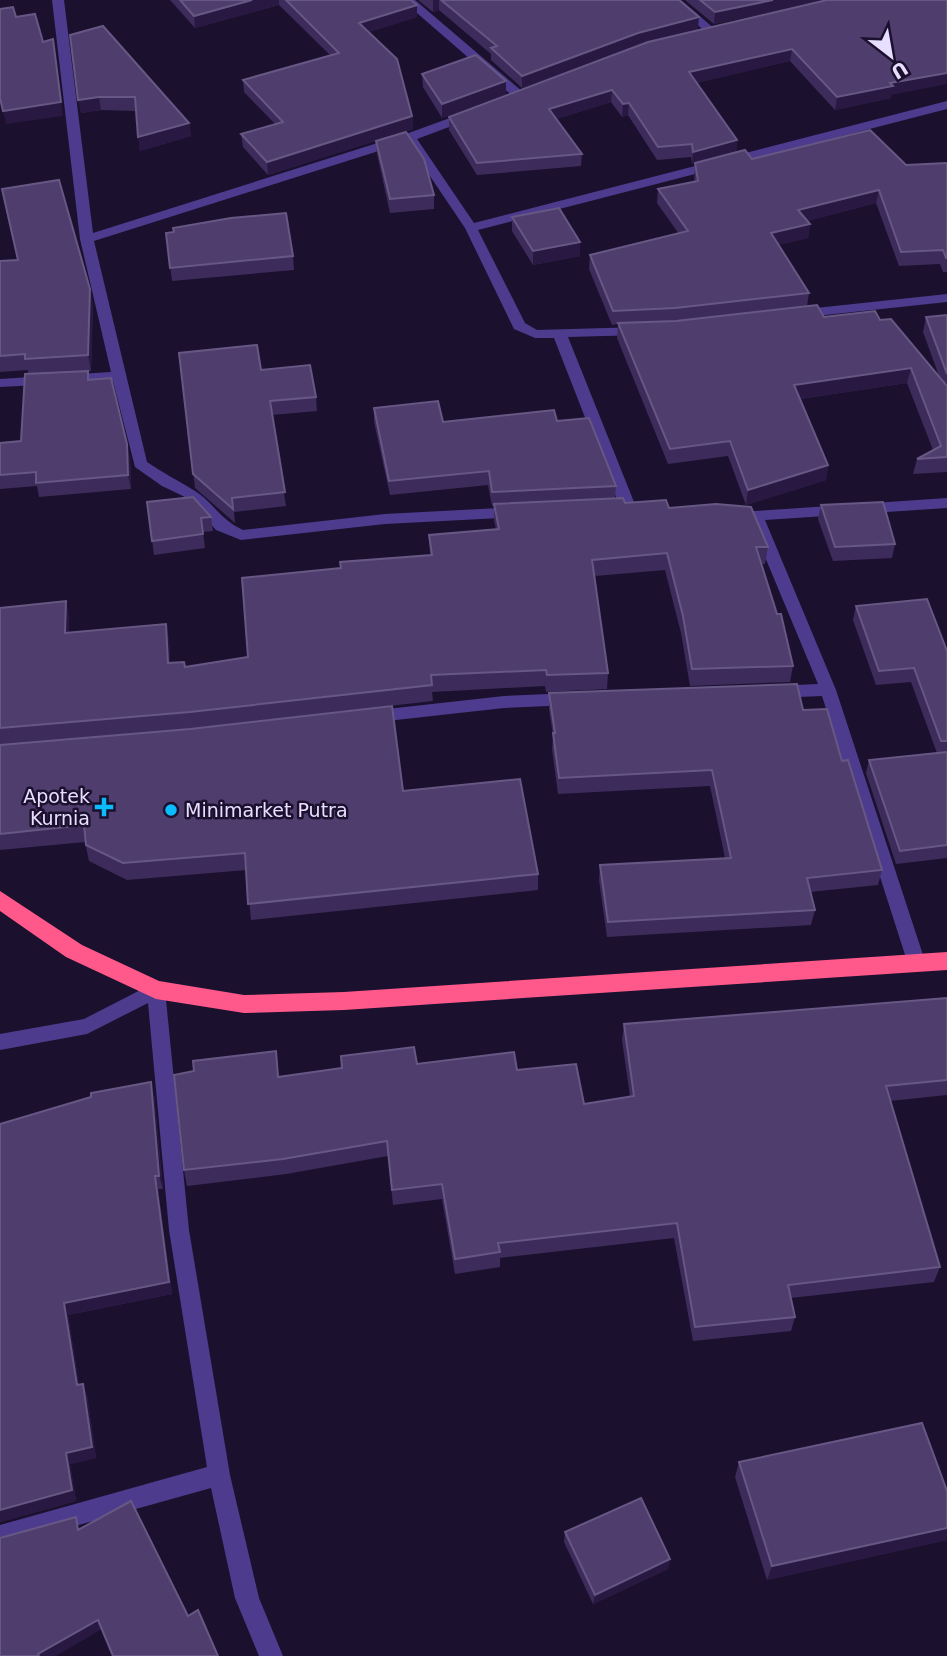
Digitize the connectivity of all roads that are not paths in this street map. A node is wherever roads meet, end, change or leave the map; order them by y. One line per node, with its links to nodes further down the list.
1 (58, 0): 10 (street)
2 (408, 0): 5 (street)
3 (674, 0): 4 (street)
4 (688, 38)
5 (520, 95)
6 (947, 105): 9 (street)
7 (484, 109): 8 (street)
8 (410, 137): 9 (street); 10 (street)
9 (471, 228): 14 (street)
10 (88, 239): 15 (street)
11 (947, 298): 12 (street)
12 (782, 316)
13 (661, 330): 14 (street)
14 (560, 335): 18 (street)
15 (120, 376): 16 (street); 19 (street)
16 (0, 383)
17 (947, 503): 21 (street)
18 (628, 507)
19 (533, 512)
20 (718, 513): 21 (street)
21 (756, 516): 22 (street)
22 (828, 690): 23 (street); 28 (street)
23 (760, 693)
24 (585, 699): 25 (street)
25 (355, 719)
26 (0, 900): 29 (highway)
27 (947, 961): 28 (highway)
28 (917, 964): 29 (highway)
29 (156, 990): 30 (street); 31 (street)
30 (0, 1042)
31 (219, 1475): 32 (street); 33 (street)
32 (0, 1536)
33 (271, 1656)

